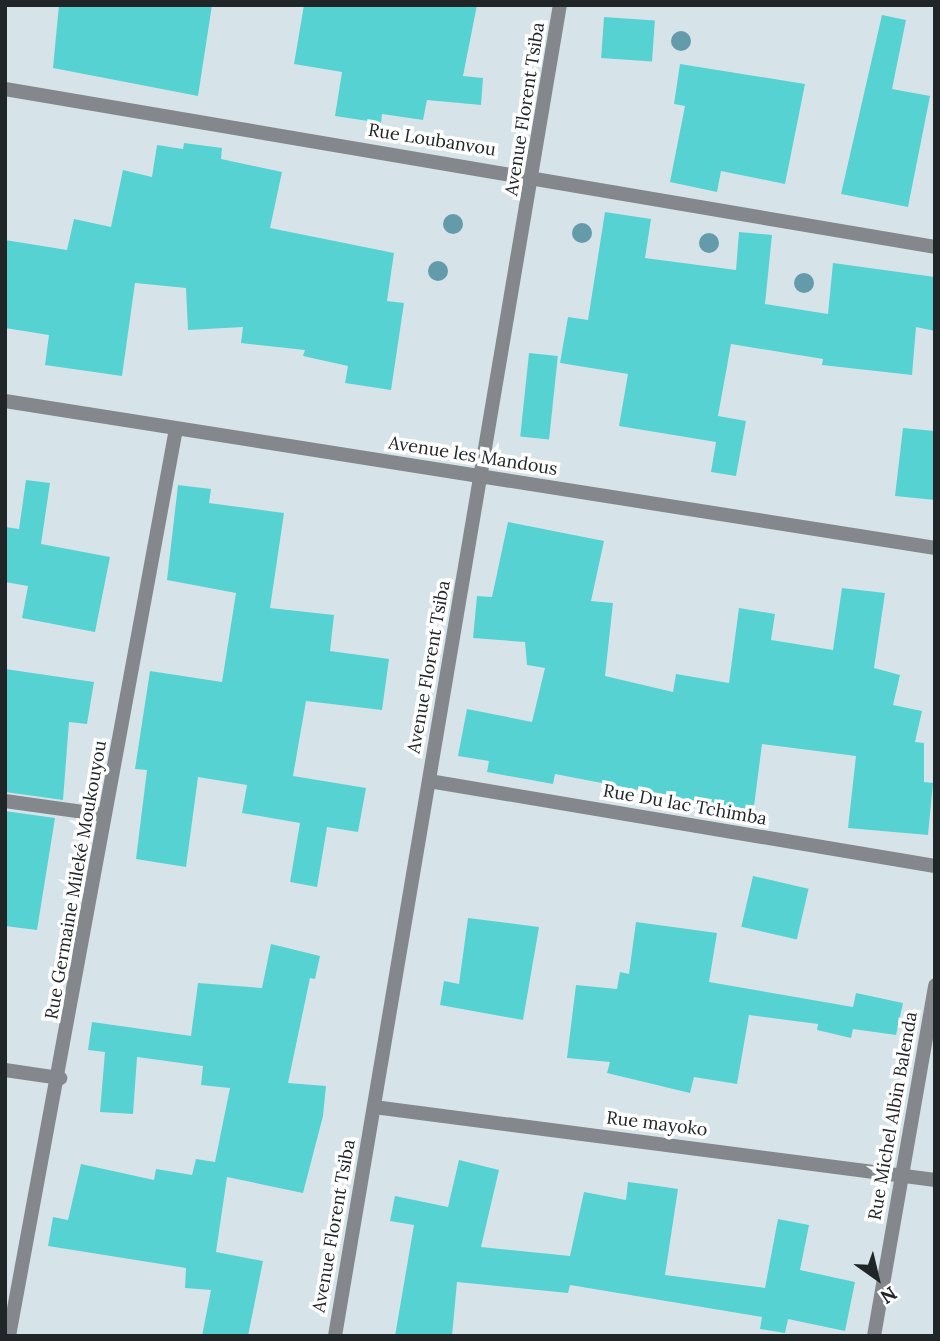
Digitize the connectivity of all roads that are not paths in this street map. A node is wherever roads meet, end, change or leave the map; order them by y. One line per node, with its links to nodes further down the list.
1 (560, 5): 3 (street, Avenue Florent Tsiba)
2 (5, 89): 3 (street, Rue Loubanvou)
3 (534, 176): 4 (street, Rue Loubanvou); 7 (street, Avenue Florent Tsiba)
4 (935, 247)
5 (5, 401): 6 (street, Avenue les Mandous)
6 (176, 429): 7 (street, Avenue les Mandous); 11 (street, Rue Germaine Mileké Moukouyou)
7 (482, 478): 8 (street, Avenue les Mandous); 9 (street, Avenue Florent Tsiba)
8 (935, 548)
9 (429, 781): 12 (street, Rue Du lac Tchimba); 16 (street, Avenue Florent Tsiba)
10 (5, 801): 11 (street)
11 (104, 815): 15 (street, Rue Germaine Mileké Moukouyou)
12 (935, 866)
13 (935, 985): 17 (street, Rue Michel Albin Balenda)
14 (5, 1070): 15 (street)
15 (60, 1078): 19 (street, Rue Germaine Mileké Moukouyou)
16 (374, 1107): 17 (street, Rue mayoko); 20 (street, Avenue Florent Tsiba)
17 (903, 1175): 18 (street, Rue mayoko); 21 (street, Rue Michel Albin Balenda)
18 (935, 1180)
19 (9, 1336)
20 (335, 1336)
21 (874, 1336)

